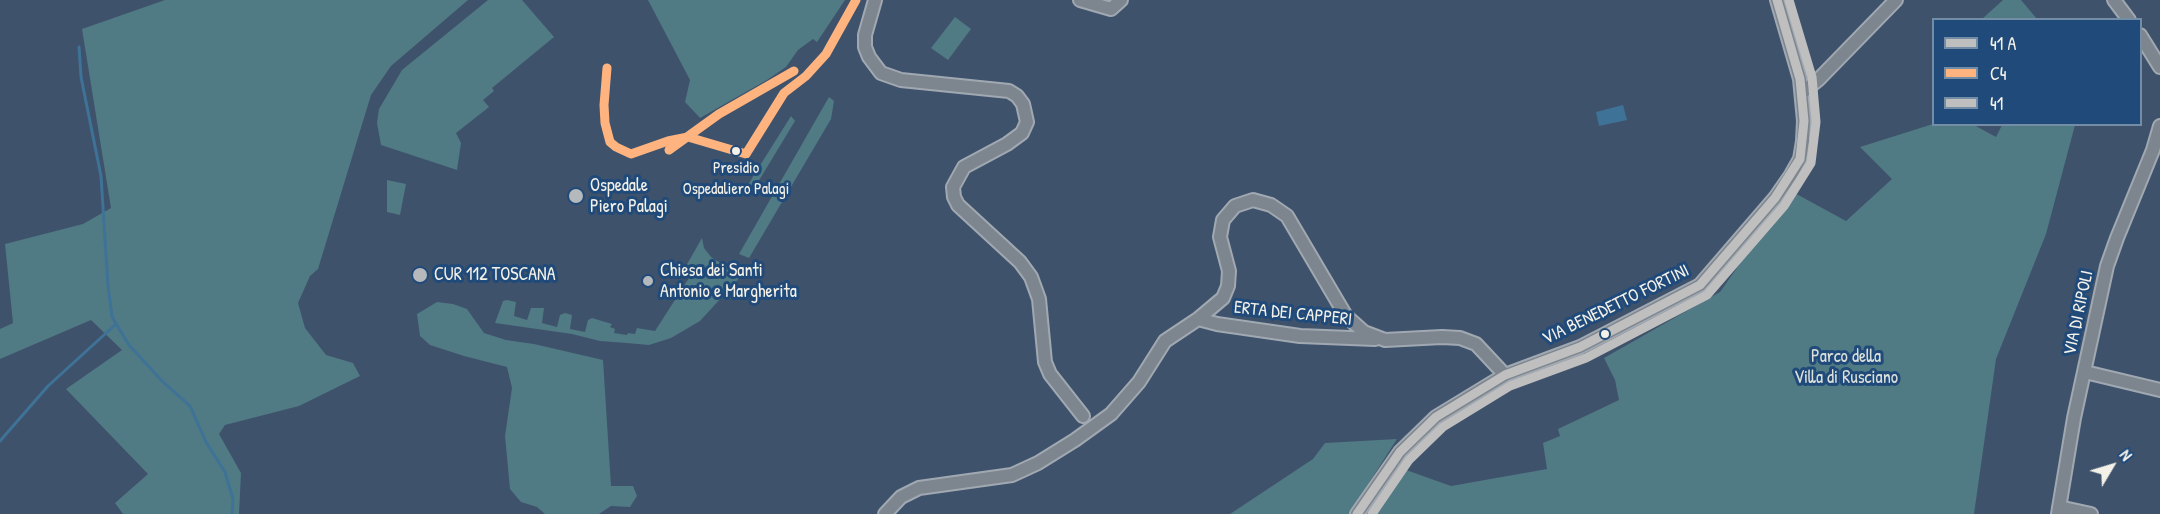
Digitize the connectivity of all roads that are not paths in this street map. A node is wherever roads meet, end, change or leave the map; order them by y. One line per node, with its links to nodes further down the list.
1 (875, 0): 17 (street)
2 (1080, 0): 3 (street)
3 (1121, 0)
4 (1777, 0): 10 (street, VIA BENEDETTO FORTINI)
5 (1896, 0): 10 (street)
6 (2114, 0): 7 (street)
7 (2128, 18)
8 (2142, 37): 9 (street)
9 (2159, 65)
10 (1803, 92): 15 (street, VIA BENEDETTO FORTINI)
11 (2160, 126): 14 (street, VIA DI RIPOLI)
12 (1198, 319): 13 (street, ERTA DEI CAPPERI); 13 (street); 19 (street)
13 (1385, 340): 15 (street, ERTA DEI CAPPERI)
14 (2085, 372): 16 (street); 18 (street, VIA DI RIPOLI)
15 (1505, 375): 20 (street, VIA BENEDETTO FORTINI)
16 (2160, 390)
17 (1083, 416)
18 (2058, 511): 21 (street)
19 (885, 514)
20 (1357, 514)
21 (2091, 514)

